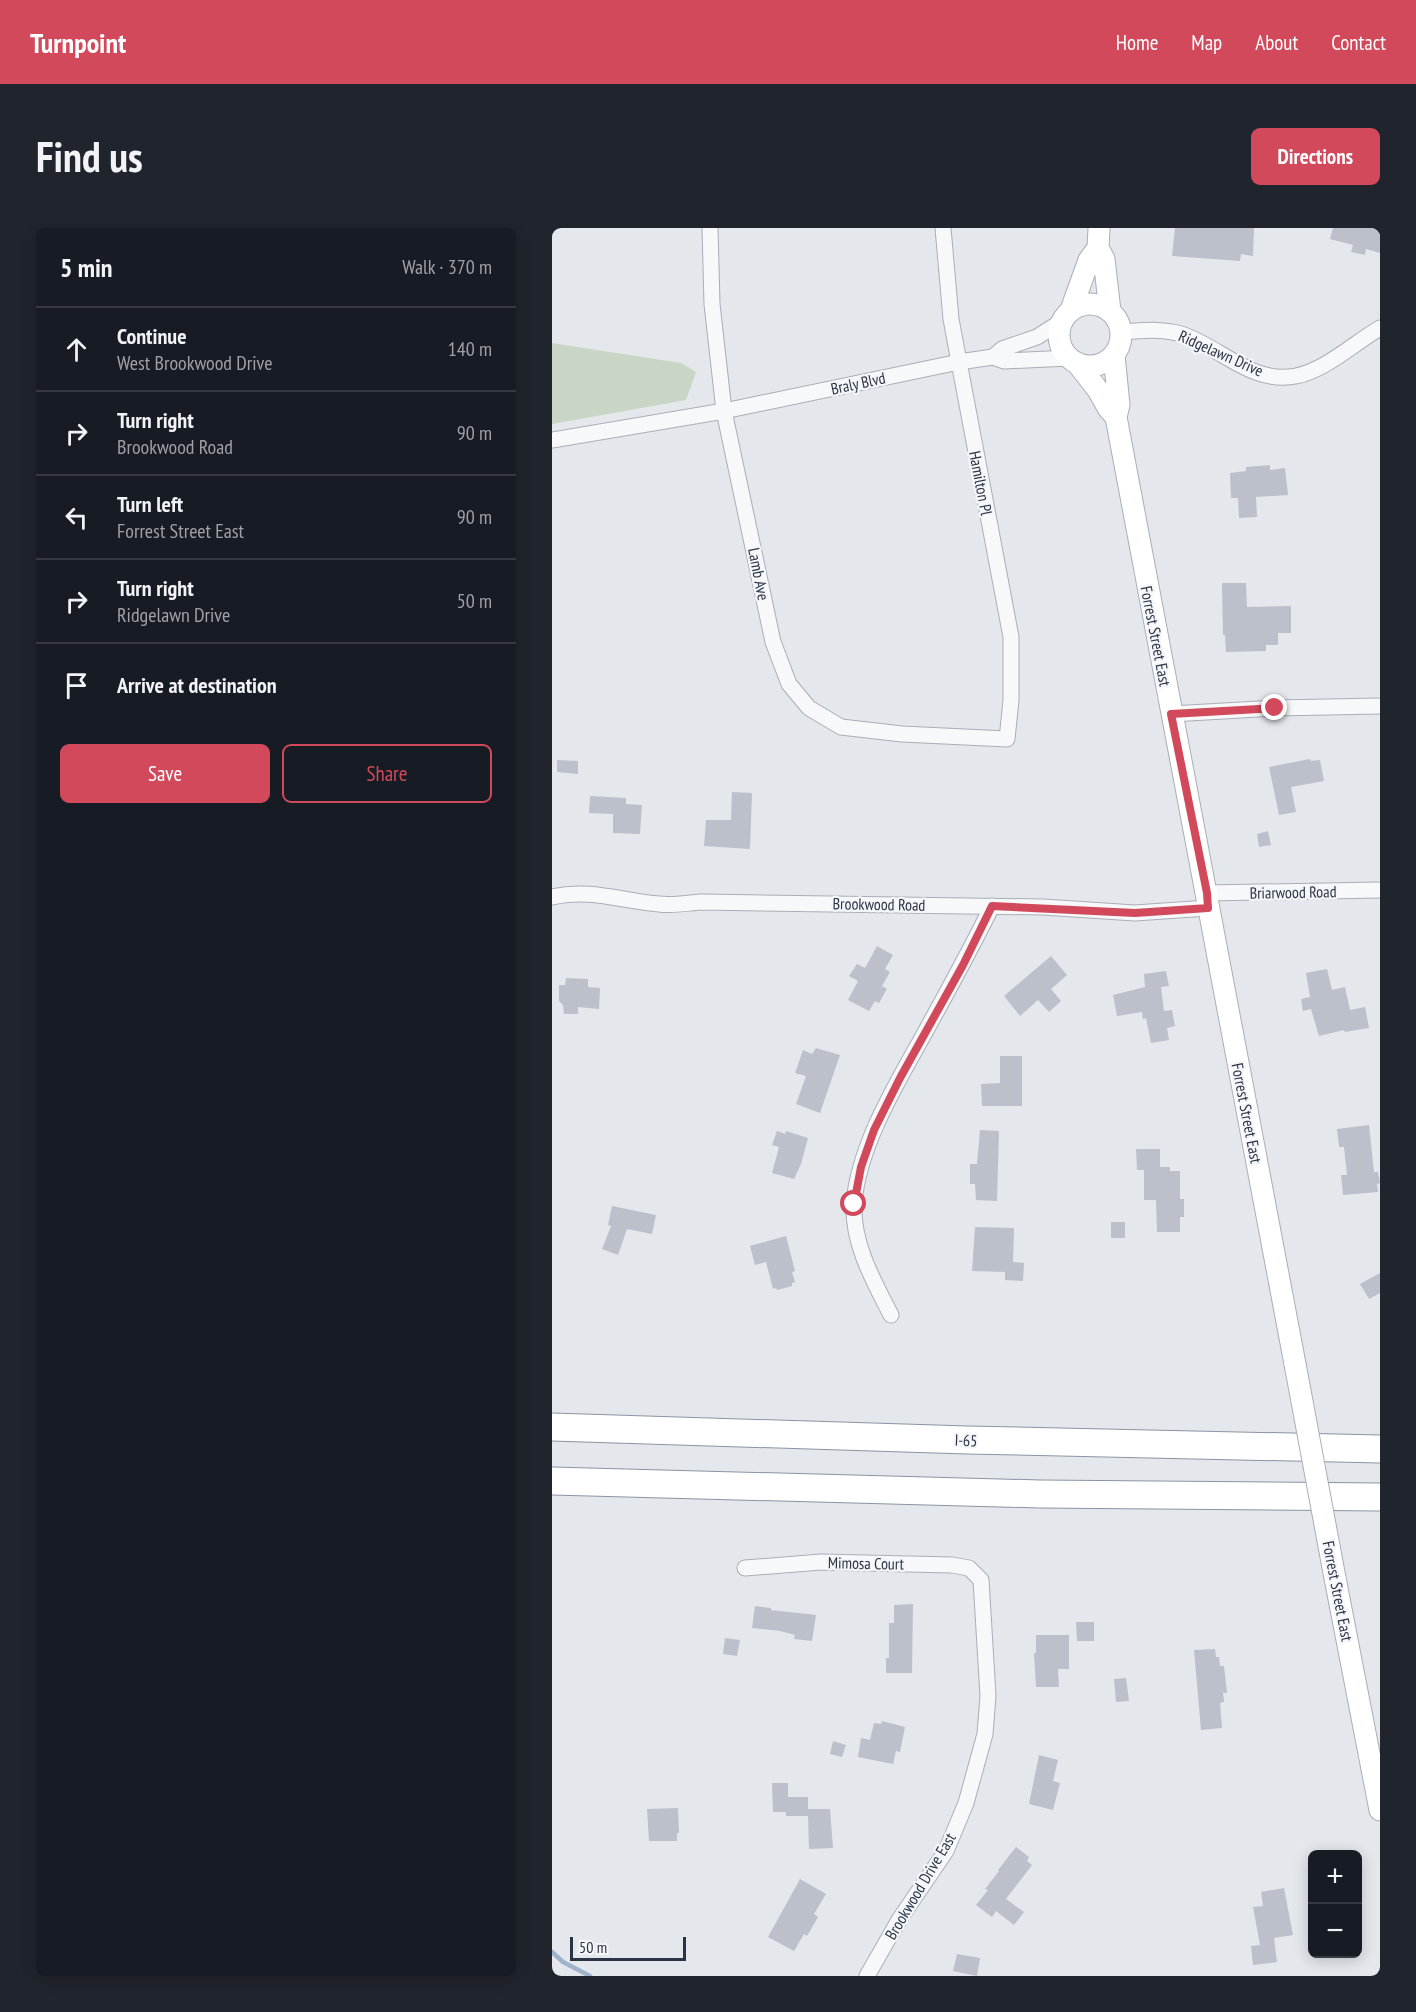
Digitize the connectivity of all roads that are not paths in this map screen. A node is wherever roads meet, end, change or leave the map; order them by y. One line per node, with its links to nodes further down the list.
1 (710, 228): 12 (street, Lamb Ave)
2 (943, 228): 11 (street, Hamilton Pl)
3 (1098, 238): 4 (street); 5 (street)
4 (1110, 311): 5 (street); 7 (street)
5 (1067, 316): 9 (street); 10 (street)
6 (1380, 328): 7 (street, Ridgelawn Drive)
7 (1121, 332): 8 (street)
8 (1114, 355): 10 (street); 13 (street, Forrest Street East)
9 (993, 357): 10 (street); 11 (street, Braly Blvd)
10 (1073, 361): 13 (street, Forrest Street East)
11 (959, 362): 12 (street, Braly Blvd); 17 (street, Hamilton Pl)
12 (724, 411): 14 (street, Braly Blvd); 17 (street, Lamb Ave)
13 (1116, 417): 16 (street, Forrest Street East)
14 (552, 440)
15 (1380, 706): 16 (street)
16 (1171, 714): 20 (street, Forrest Street East)
17 (1007, 738)
18 (1380, 890): 20 (street, Briarwood Road)
19 (552, 897): 21 (street, Brookwood Road)
20 (1207, 900): 21 (street, Brookwood Road); 29 (street, Forrest Street East, bridge)
21 (992, 906): 22 (street)
22 (891, 1315)
23 (552, 1426): 24 (highway, I-65)
24 (1380, 1449)
25 (552, 1481): 26 (highway)
26 (1380, 1497)
27 (745, 1568): 28 (street, Mimosa Court)
28 (981, 1580): 30 (street, Brookwood Drive East)
29 (1380, 1810)
30 (867, 1976)

